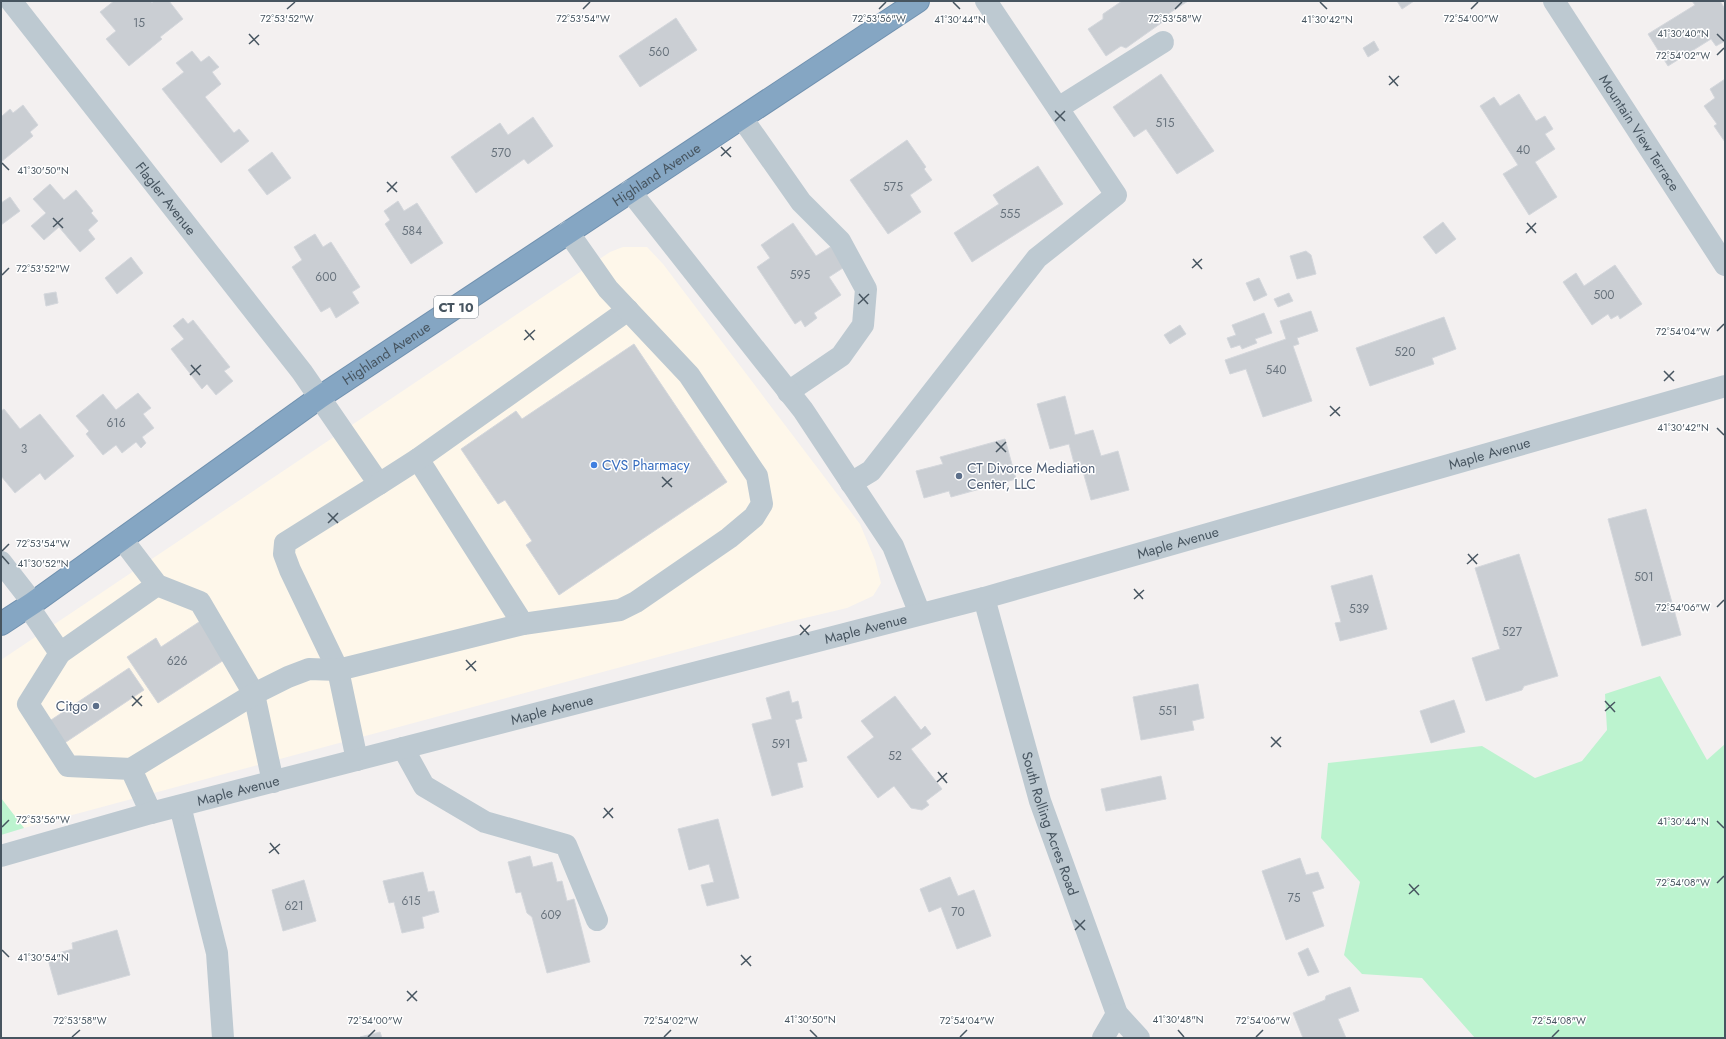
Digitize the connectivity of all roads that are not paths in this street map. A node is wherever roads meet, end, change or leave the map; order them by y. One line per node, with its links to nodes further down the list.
1 (11, 1): 14 (street, Flagler Avenue)
2 (918, 1): 7 (highway, Highland Avenue / CT 10)
3 (986, 1): 6 (street)
4 (1554, 1): 10 (street, Mountain View Terrace)
5 (1163, 42): 6 (street)
6 (1058, 108): 16 (street)
7 (742, 118): 8 (highway, Highland Avenue / CT 10); 13 (street)
8 (630, 191): 9 (highway, Highland Avenue / CT 10); 13 (street)
9 (568, 232): 11 (street); 14 (highway, Highland Avenue / CT 10)
10 (1725, 265)
11 (628, 310): 15 (street); 25 (street)
12 (1725, 386): 21 (street, Maple Avenue)
13 (788, 392): 16 (street)
14 (320, 397): 17 (street, Flagler Avenue); 18 (highway, Highland Avenue / CT 10)
15 (418, 459): 17 (street); 25 (street)
16 (851, 483): 23 (street)
17 (379, 484): 27 (street)
18 (122, 539): 20 (street); 22 (highway, Highland Avenue / CT 10)
19 (1, 562): 22 (street)
20 (157, 585): 26 (street); 28 (street)
21 (984, 598): 23 (street, Maple Avenue); 37 (street, South Rolling Acres Road)
22 (30, 605): 24 (highway, Highland Avenue / CT 10); 26 (street)
23 (920, 614): 29 (street, Maple Avenue)
24 (1, 624)
25 (523, 624): 27 (street)
26 (60, 653): 31 (street)
27 (338, 670): 28 (street); 30 (street)
28 (254, 694): 31 (street); 32 (street)
29 (403, 748): 30 (street, Maple Avenue); 36 (street)
30 (357, 760): 32 (street, Maple Avenue)
31 (131, 769): 34 (street)
32 (273, 782): 33 (street, Maple Avenue)
33 (180, 806): 34 (street, Maple Avenue); 38 (street)
34 (152, 813): 35 (street, Maple Avenue)
35 (1, 856)
36 (597, 920)
37 (1117, 1014): 39 (street); 40 (street, South Rolling Acres Road)
38 (223, 1038)
39 (1103, 1038)
40 (1139, 1038)

